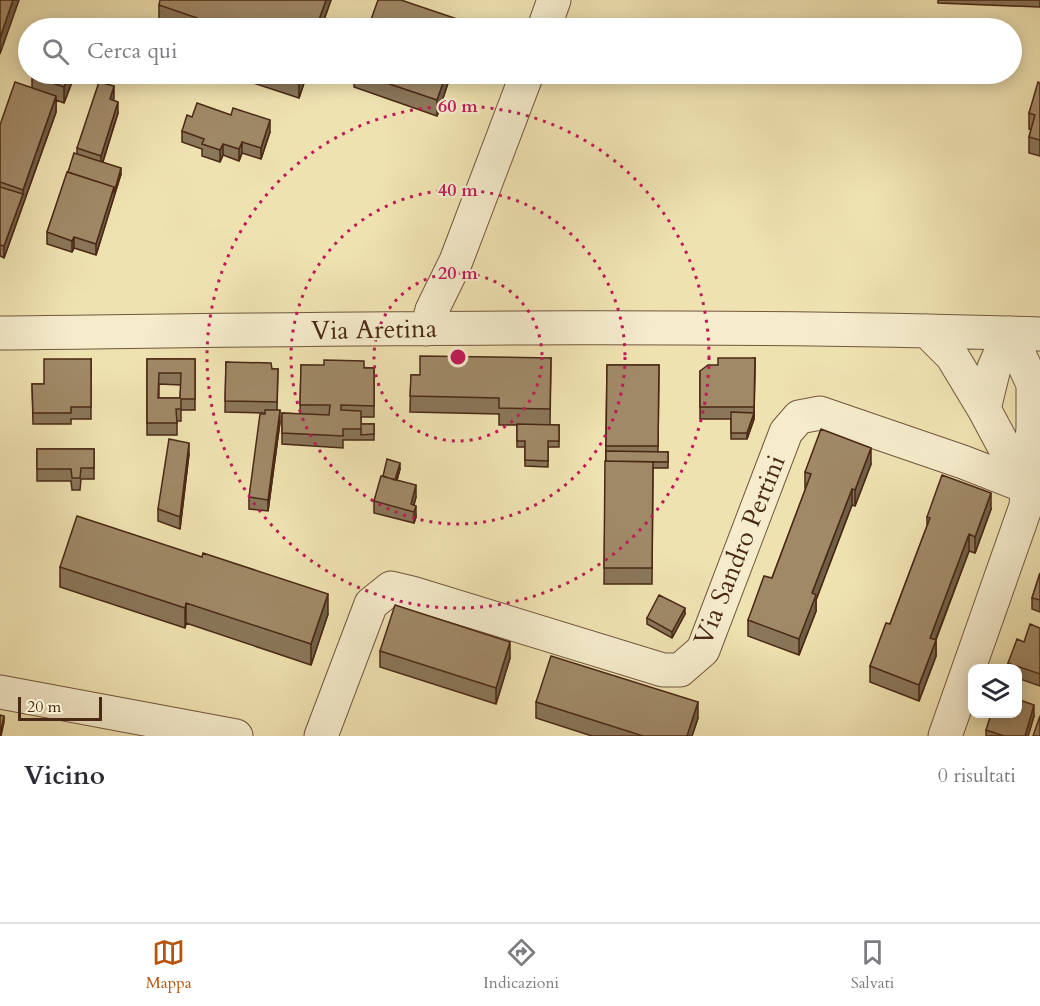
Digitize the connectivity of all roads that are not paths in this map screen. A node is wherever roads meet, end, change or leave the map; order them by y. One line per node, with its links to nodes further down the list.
1 (554, 0): 2 (street)
2 (548, 18)
3 (522, 84): 4 (street)
4 (427, 328): 5 (street, Via Aretina); 6 (street, Via Aretina)
5 (927, 331): 7 (street, Via Aretina); 9 (street)
6 (0, 333)
7 (1024, 334): 8 (street); 9 (street)
8 (1036, 380): 10 (street)
9 (984, 409): 10 (street)
10 (1027, 480): 13 (street, Via Sandro Pertini); 14 (street)
11 (0, 692): 12 (street)
12 (236, 736)
13 (321, 736)
14 (945, 736)

